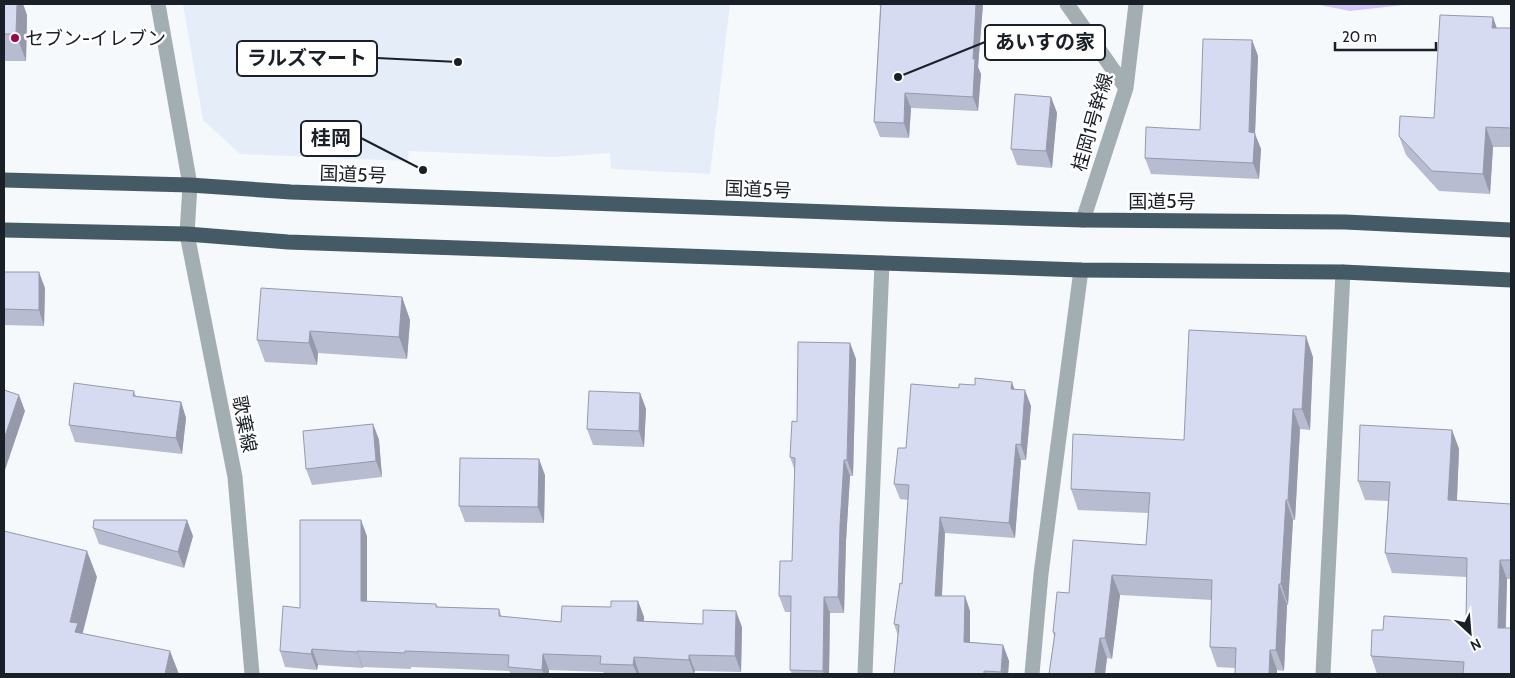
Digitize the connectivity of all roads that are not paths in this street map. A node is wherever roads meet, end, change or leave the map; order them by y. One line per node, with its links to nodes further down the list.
1 (158, 4): 6 (street, 歌棄線)
2 (1067, 4): 4 (street)
3 (1136, 4): 4 (street, 桂岡1号幹線)
4 (1126, 88): 7 (street, 桂岡1号幹線)
5 (4, 180): 6 (highway, 国道5号)
6 (190, 185): 7 (highway, 国道5号); 10 (street, 歌棄線)
7 (1083, 220): 9 (highway, 国道5号)
8 (4, 230): 10 (highway)
9 (1511, 230)
10 (187, 234): 11 (highway); 15 (street, 歌棄線)
11 (882, 263): 12 (highway); 16 (street)
12 (1081, 270): 13 (highway); 17 (street)
13 (1343, 272): 14 (highway); 18 (street)
14 (1511, 280)
15 (252, 674)
16 (865, 674)
17 (1032, 674)
18 (1323, 674)

